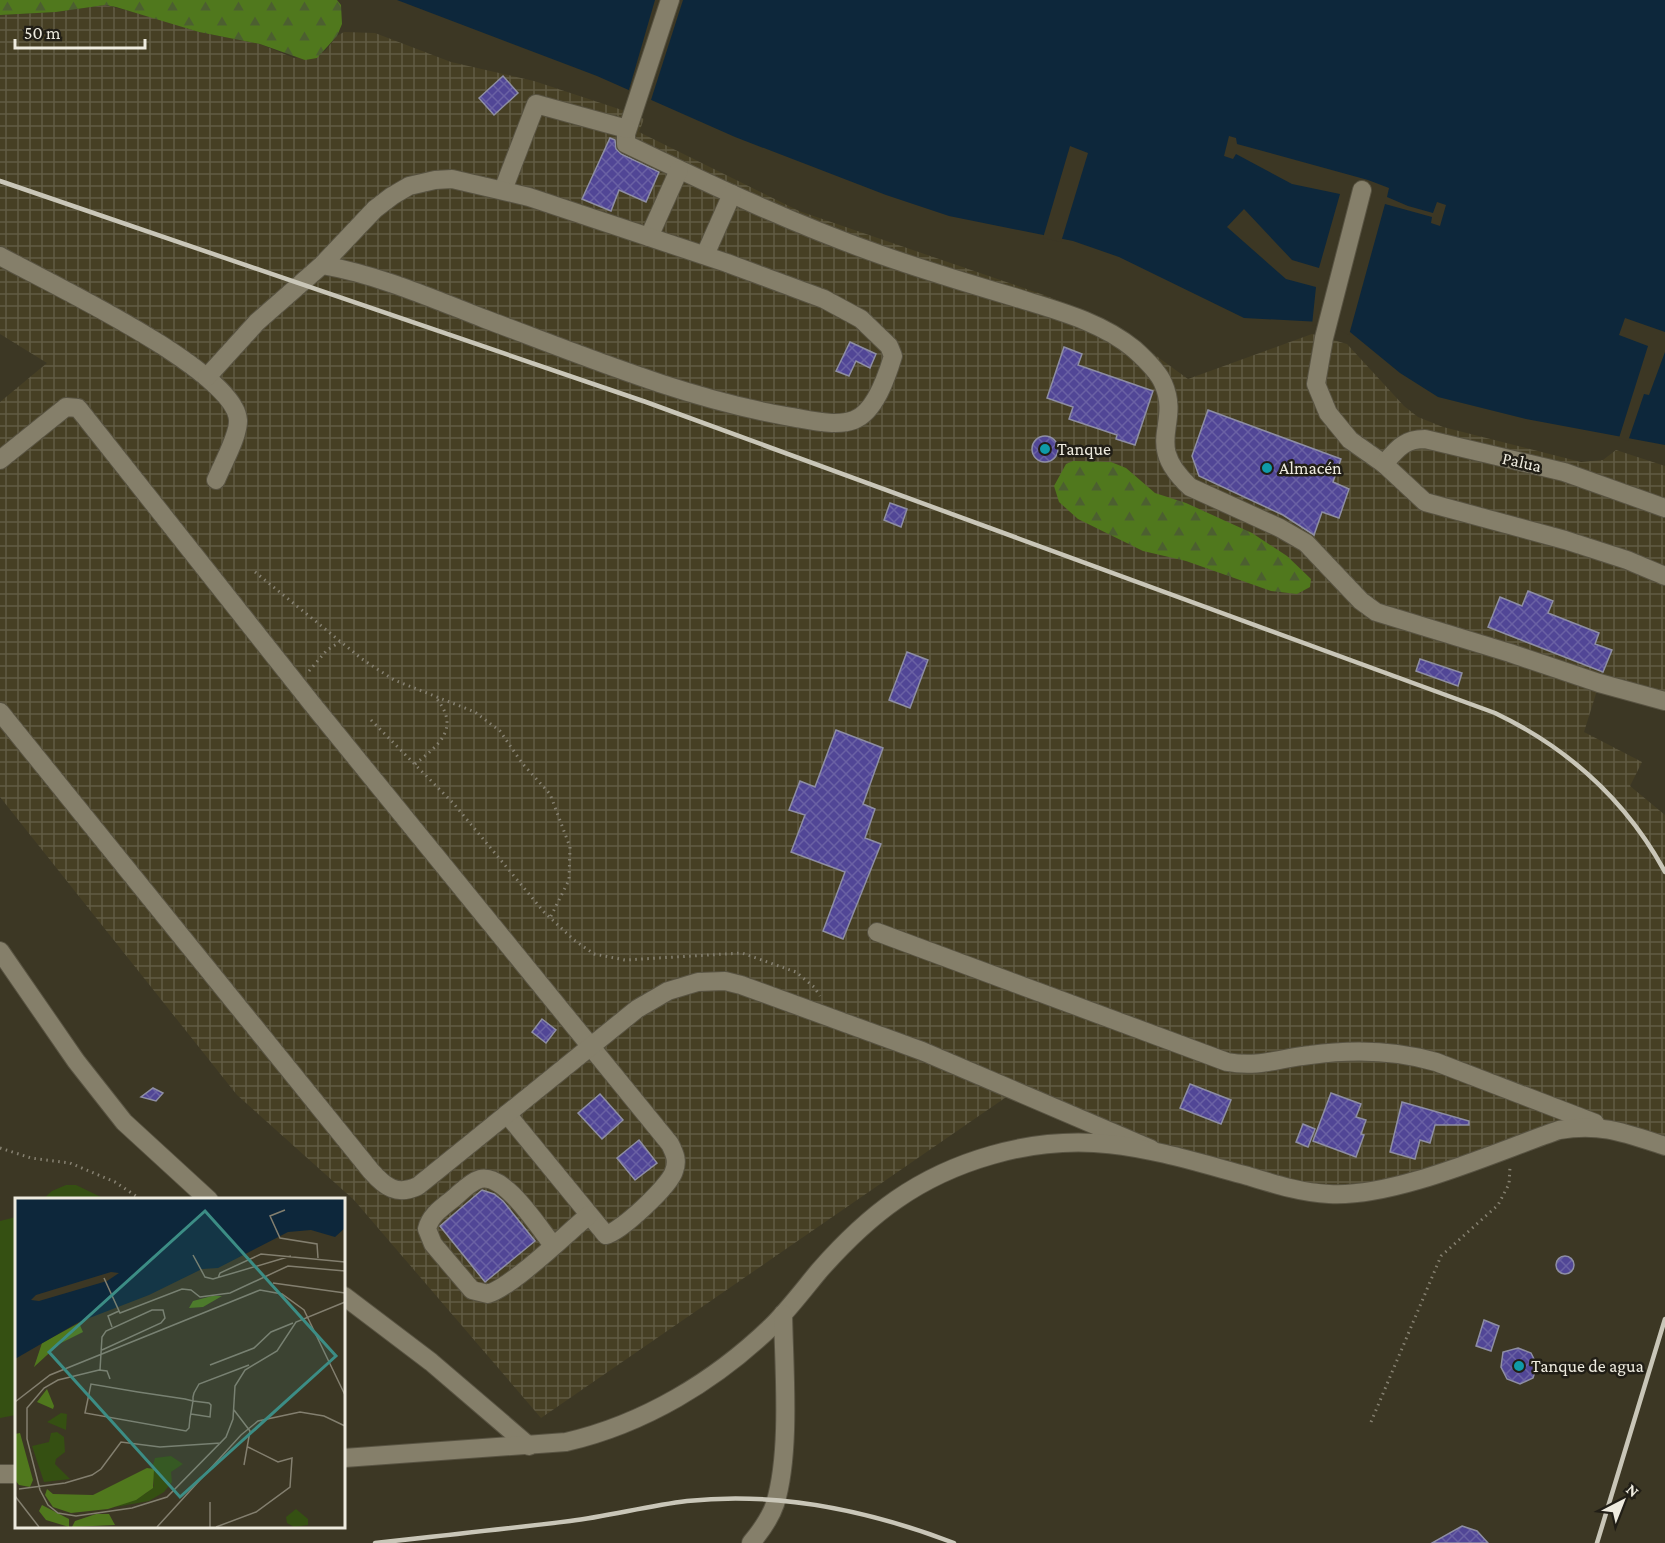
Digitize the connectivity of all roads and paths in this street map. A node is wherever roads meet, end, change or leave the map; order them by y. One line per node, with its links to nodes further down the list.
1 (670, 0): 2 (street)
2 (627, 129): 3 (street); 4 (street)
3 (679, 170): 6 (street); 7 (street)
4 (503, 190): 7 (street); 10 (street)
5 (1362, 190): 13 (street)
6 (732, 195): 8 (street); 21 (street)
7 (649, 237): 8 (street)
8 (705, 255): 10 (street)
9 (0, 256): 11 (street)
10 (322, 266): 11 (street)
11 (207, 376): 14 (street)
12 (0, 460): 19 (street)
13 (1384, 464): 15 (street, Palua); 17 (street)
14 (216, 480)
15 (1665, 508)
16 (255, 572): 18 (path)
17 (1665, 576)
18 (340, 642): 19 (path); 20 (path)
19 (297, 685): 29 (street)
20 (435, 696): 24 (path); 25 (path)
21 (1665, 701)
22 (0, 712): 30 (street)
23 (371, 720): 24 (path)
24 (414, 764): 25 (path)
25 (550, 918): 28 (path)
26 (877, 932): 31 (street)
27 (0, 951): 37 (street)
28 (829, 1016): 29 (street); 35 (street)
29 (590, 1046): 30 (street); 38 (street)
30 (507, 1114): 38 (street)
31 (1608, 1128): 32 (street); 34 (street)
32 (1665, 1146)
33 (0, 1148): 36 (path)
34 (1505, 1148): 35 (street); 42 (path)
35 (1152, 1149): 41 (street)
36 (139, 1198)
37 (207, 1198)
38 (589, 1215): 39 (street)
39 (553, 1245): 39 (street)
40 (345, 1297): 43 (street)
41 (783, 1314): 43 (street); 45 (street)
42 (1371, 1422)
43 (529, 1446): 44 (street)
44 (345, 1458)
45 (751, 1543)

